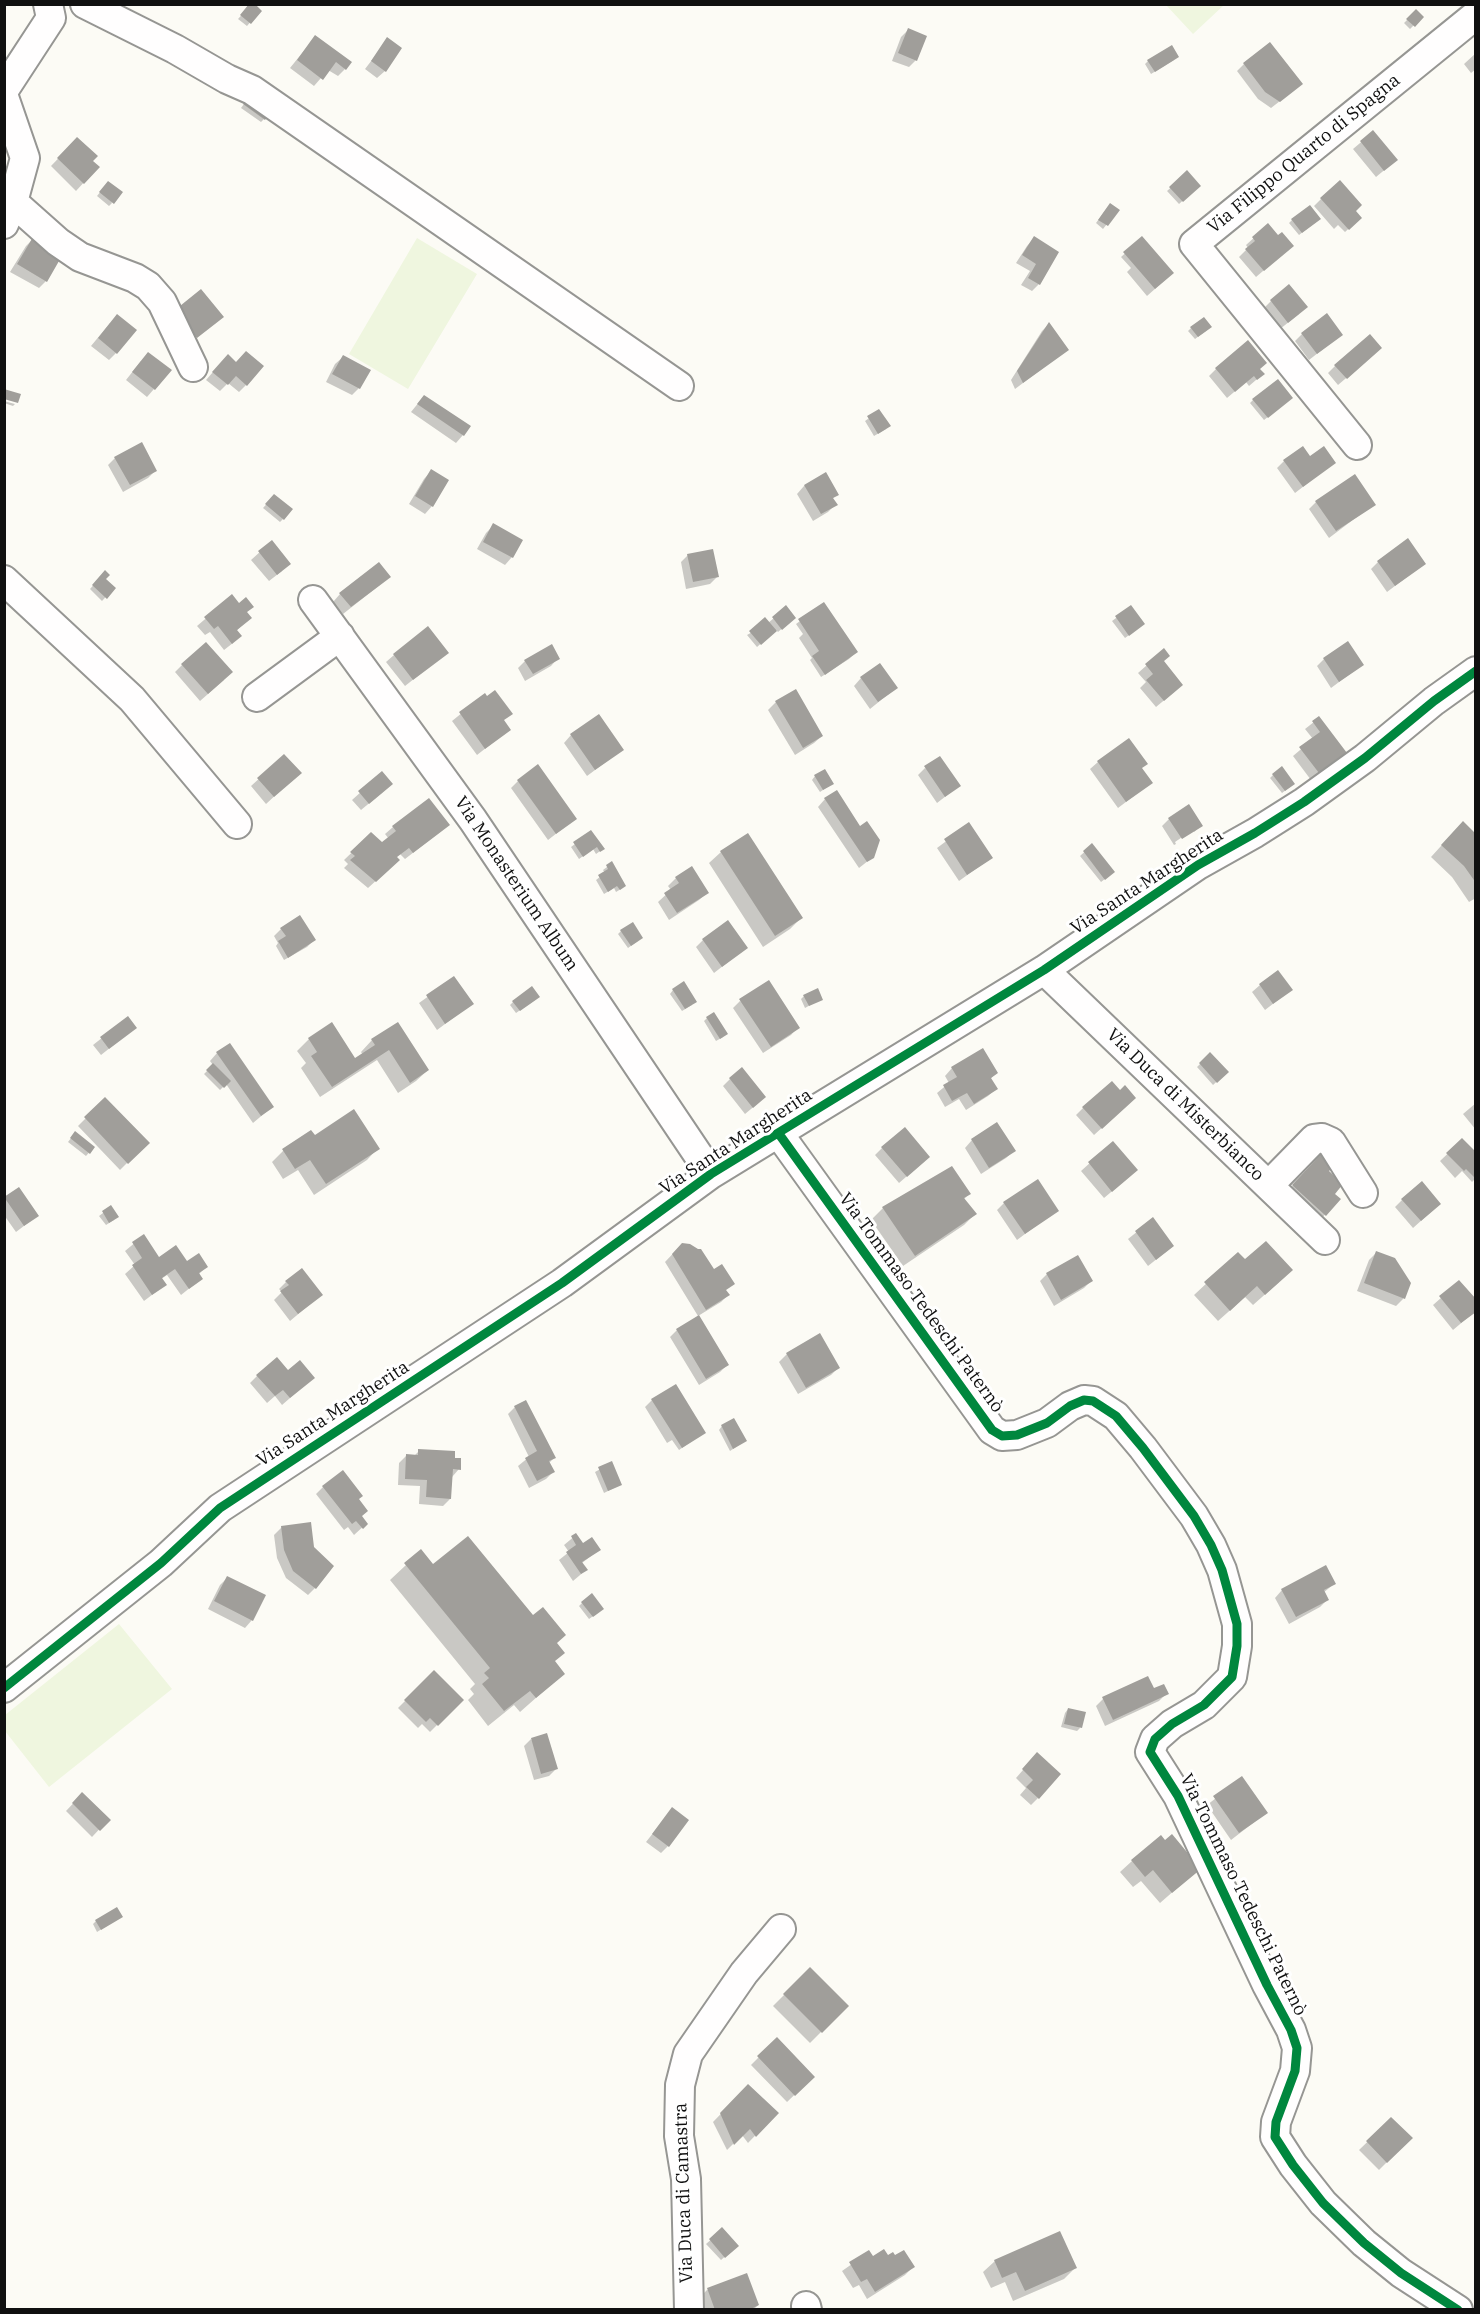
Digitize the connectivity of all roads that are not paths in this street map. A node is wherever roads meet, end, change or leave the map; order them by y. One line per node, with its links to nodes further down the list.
1 (48, 4): 4 (street)
2 (85, 4): 8 (street)
3 (1476, 15): 9 (street, Via Filippo Quarto di Spagna)
4 (4, 90)
5 (4, 97): 6 (street)
6 (9, 213): 7 (street)
7 (193, 367)
8 (679, 386)
9 (1357, 445)
10 (4, 580): 15 (street)
11 (313, 600): 12 (street, Via Monasterium Album)
12 (340, 636): 14 (street); 18 (street, Via Monasterium Album)
13 (1476, 671): 16 (street, Via Santa Margherita)
14 (257, 697)
15 (237, 824)
16 (1044, 970): 17 (street, Via Santa Margherita); 19 (street, Via Duca di Misterbianco)
17 (779, 1134): 18 (street, Via Santa Margherita); 25 (street, Via Tommaso Tedeschi Paternò)
18 (711, 1174): 22 (street, Via Santa Margherita)
19 (1269, 1185): 20 (street); 21 (street, Via Duca di Misterbianco)
20 (1364, 1193)
21 (1326, 1240)
22 (4, 1688)
23 (780, 1929): 24 (street, Via Duca di Camastra)
24 (689, 2310)
25 (1458, 2310)

